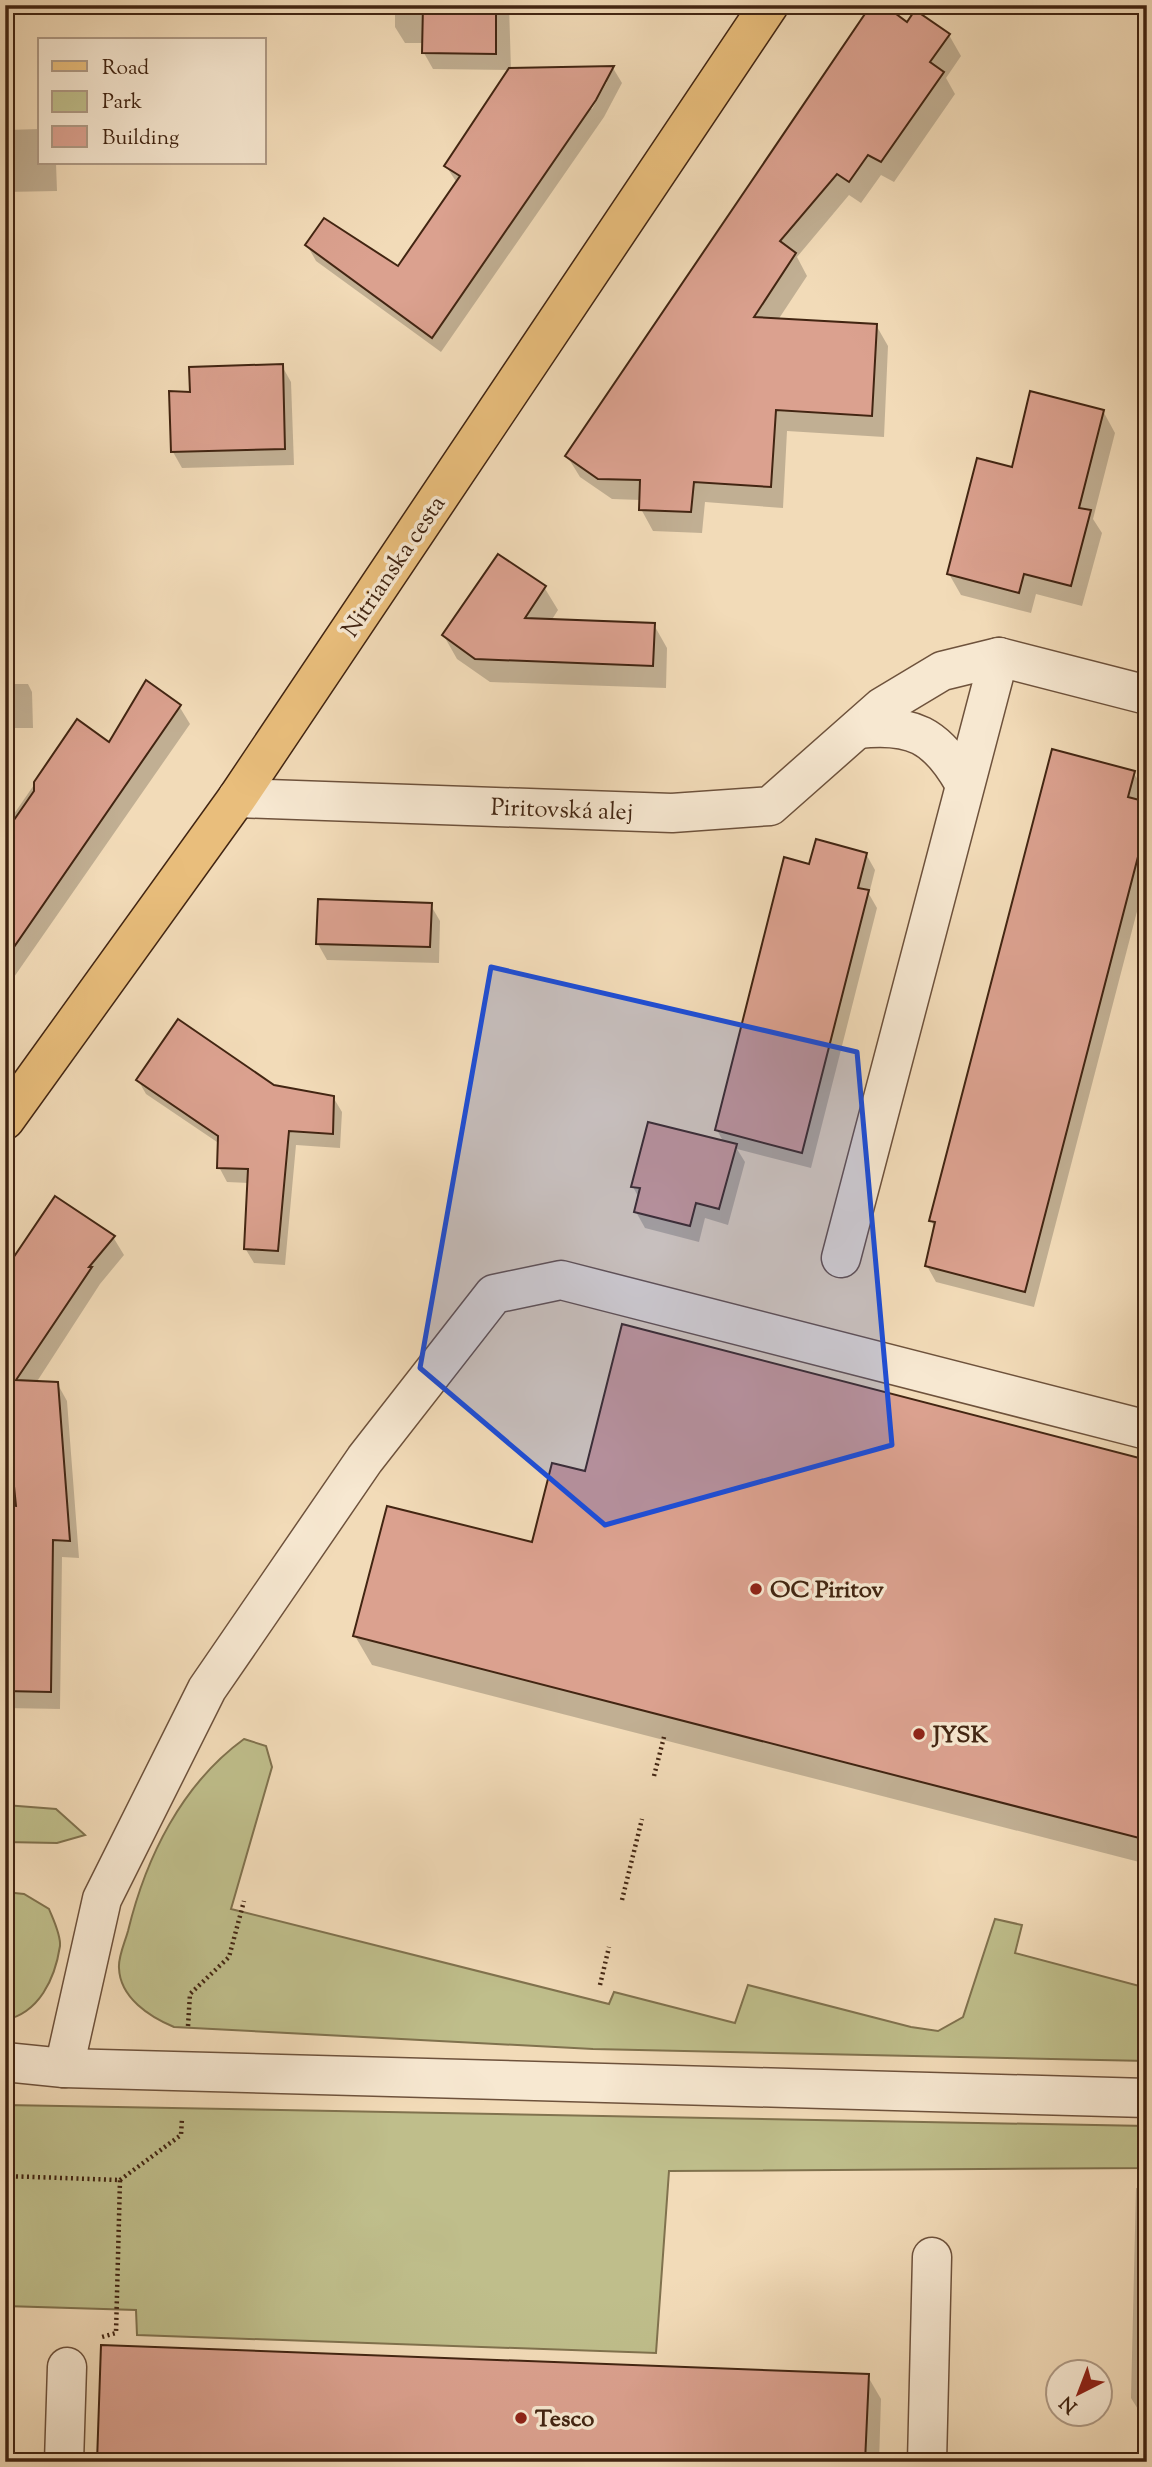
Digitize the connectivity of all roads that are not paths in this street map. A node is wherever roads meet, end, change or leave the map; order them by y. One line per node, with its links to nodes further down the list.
1 (769, 5): 6 (main road, Nitrianska cesta)
2 (999, 657): 3 (street, Piritovská alej); 4 (street, Piritovská alej); 5 (street)
3 (1147, 695)
4 (858, 729): 5 (street); 6 (street, Piritovská alej)
5 (964, 783): 8 (street)
6 (237, 798): 7 (main road, Nitrianska cesta)
7 (5, 1120)
8 (841, 1258)
9 (1147, 1430): 11 (street)
10 (5, 2063): 11 (street)
11 (64, 2068): 12 (street)
12 (1147, 2098)
13 (932, 2257): 16 (street)
14 (67, 2367): 15 (street)
15 (64, 2462)
16 (927, 2462)

